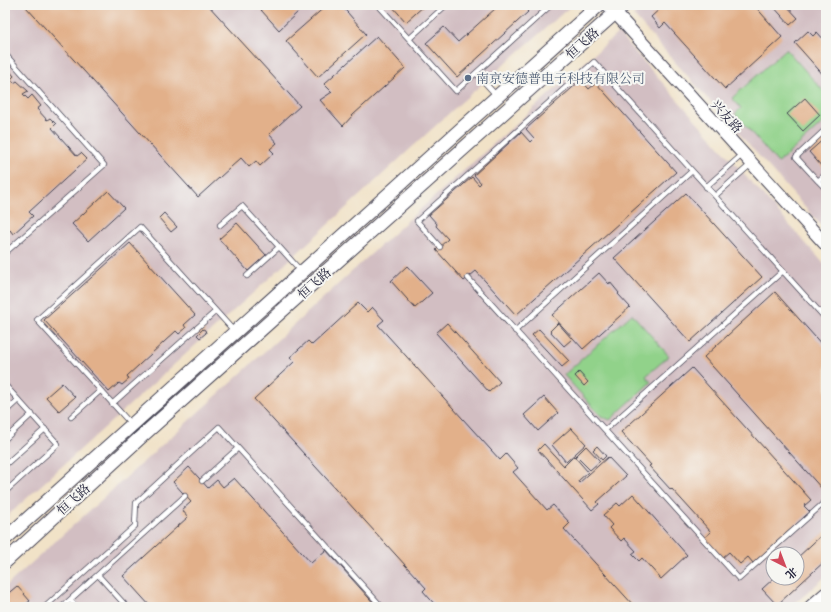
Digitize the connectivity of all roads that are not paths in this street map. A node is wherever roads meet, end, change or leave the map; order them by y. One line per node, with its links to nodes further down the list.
1 (378, 5): 6 (lane)
2 (446, 5): 6 (lane)
3 (552, 5): 8 (lane)
4 (599, 5): 9 (main road, 恒飞路)
5 (616, 8): 11 (street, 兴友路); 50 (main road, 恒飞路)
6 (408, 39): 8 (lane)
7 (5, 54): 23 (lane)
8 (476, 73): 9 (lane)
9 (497, 96): 25 (main road, 恒飞路)
10 (826, 129): 15 (lane)
11 (743, 154): 12 (street, 兴友路); 16 (lane)
12 (752, 163): 18 (lane); 20 (street, 兴友路)
13 (692, 171): 16 (lane); 22 (lane); 30 (lane)
14 (826, 174): 15 (lane)
15 (818, 181): 17 (lane)
16 (706, 186): 18 (lane)
17 (826, 189)
18 (715, 196): 24 (lane)
19 (220, 225): 21 (lane)
20 (826, 245)
21 (279, 247): 25 (lane); 26 (lane)
22 (440, 247)
23 (5, 253)
24 (783, 271): 29 (lane); 41 (lane)
25 (302, 272): 31 (main road, 恒飞路)
26 (247, 276)
27 (468, 278): 30 (lane)
28 (216, 310): 31 (lane); 33 (lane); 35 (lane)
29 (826, 319)
30 (515, 331): 41 (lane)
31 (236, 332): 39 (main road, 恒飞路)
32 (5, 385): 34 (lane)
33 (100, 391): 35 (lane); 38 (lane)
34 (18, 400): 36 (lane); 37 (lane)
35 (112, 404): 39 (lane)
36 (5, 412)
37 (32, 414): 40 (lane); 42 (lane)
38 (71, 417)
39 (131, 425): 49 (main road, 恒飞路)
40 (45, 429): 44 (lane); 46 (lane)
41 (605, 430): 48 (lane)
42 (5, 439)
43 (238, 448): 45 (lane); 54 (lane); 58 (lane)
44 (5, 465)
45 (202, 481)
46 (5, 492)
47 (185, 496): 51 (lane)
48 (826, 501)
49 (5, 539)
50 (5, 562)
51 (98, 575): 53 (lane); 57 (lane)
52 (826, 594): 59 (main road)
53 (70, 600): 55 (lane); 56 (lane)
54 (45, 607)
55 (62, 607)
56 (77, 607)
57 (127, 607)
58 (382, 607)
59 (811, 607)

